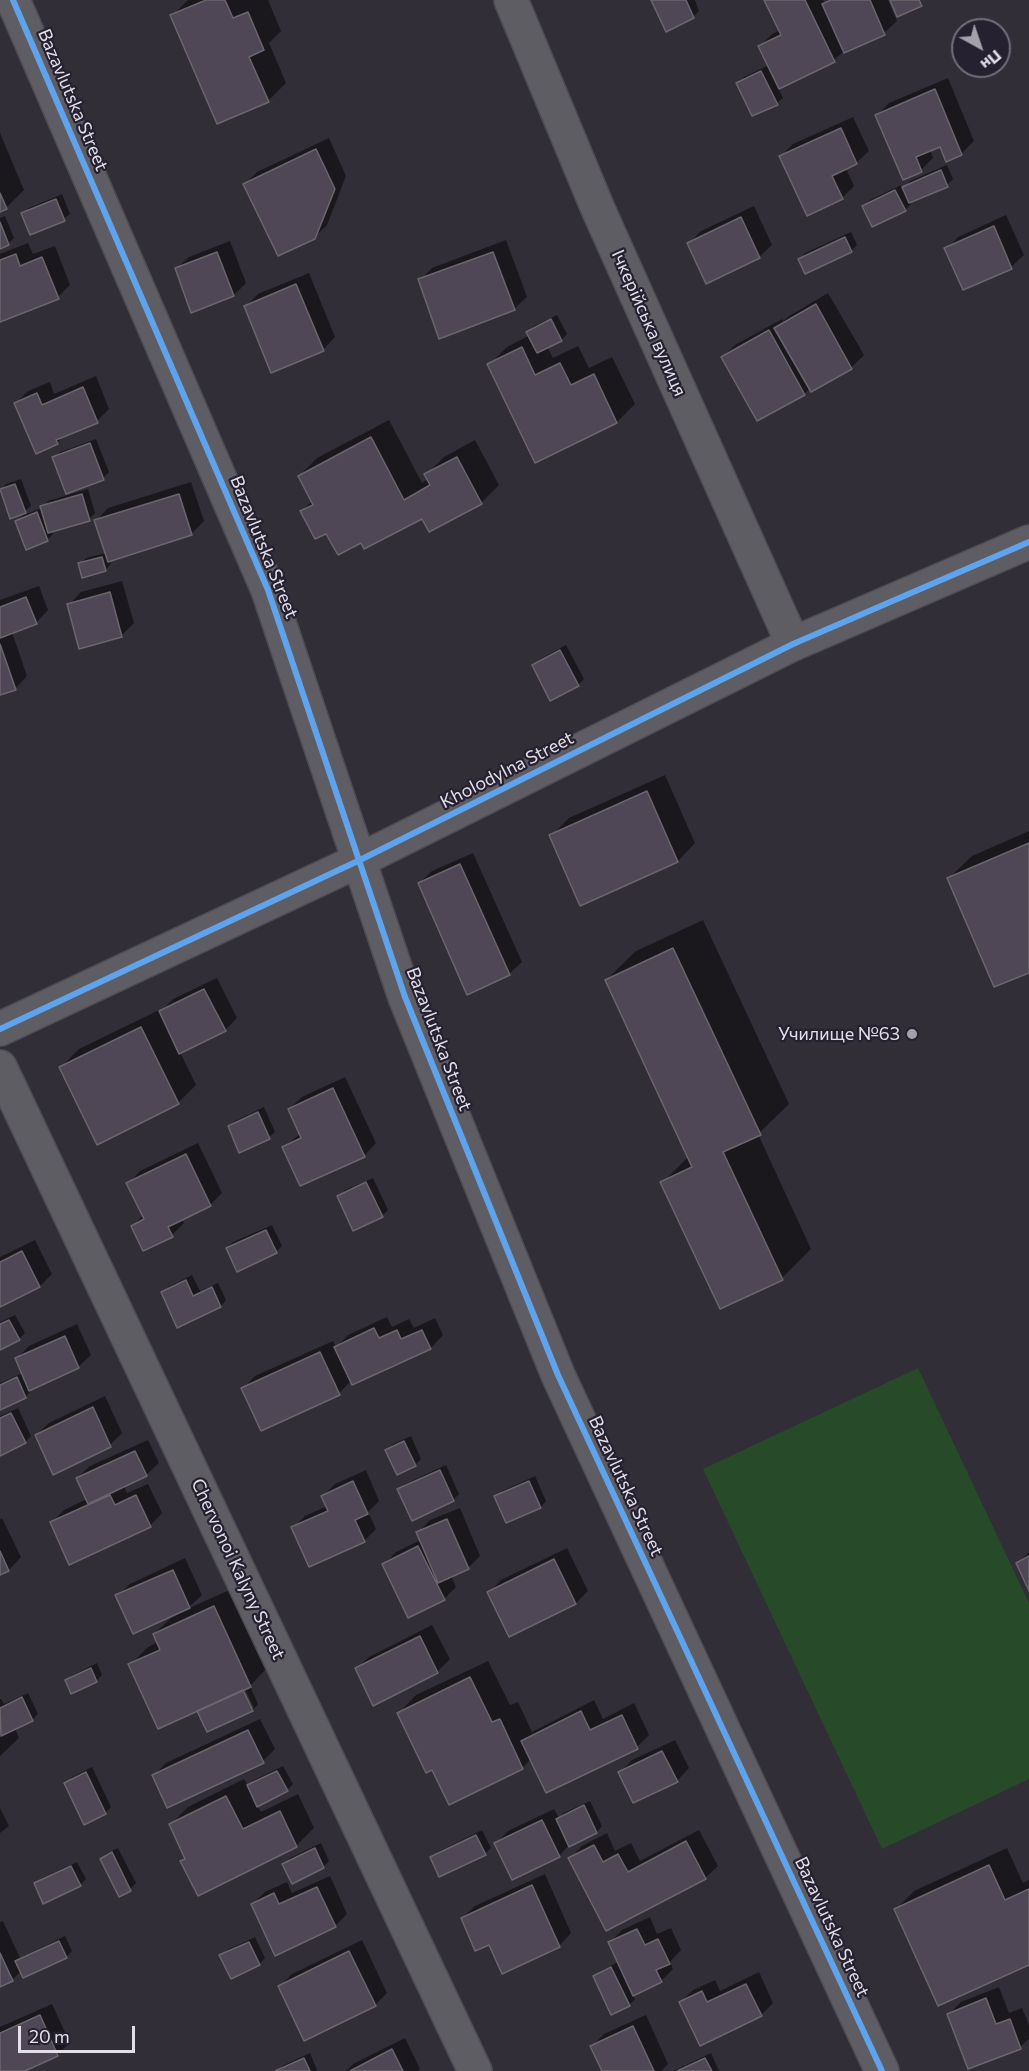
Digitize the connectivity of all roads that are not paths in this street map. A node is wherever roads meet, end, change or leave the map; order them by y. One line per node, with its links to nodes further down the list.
1 (13, 0): 5 (street, Bazavlutska Street)
2 (511, 0): 4 (street, Ічкерійська вулиця)
3 (1029, 542): 4 (street, Kholodylna Street)
4 (793, 644): 5 (street, Kholodylna Street)
5 (360, 860): 6 (street, Kholodylna Street); 9 (street, Bazavlutska Street)
6 (0, 1029)
7 (0, 1067): 8 (street, Chervonoi Kalyny Street)
8 (476, 2071)
9 (882, 2071)

